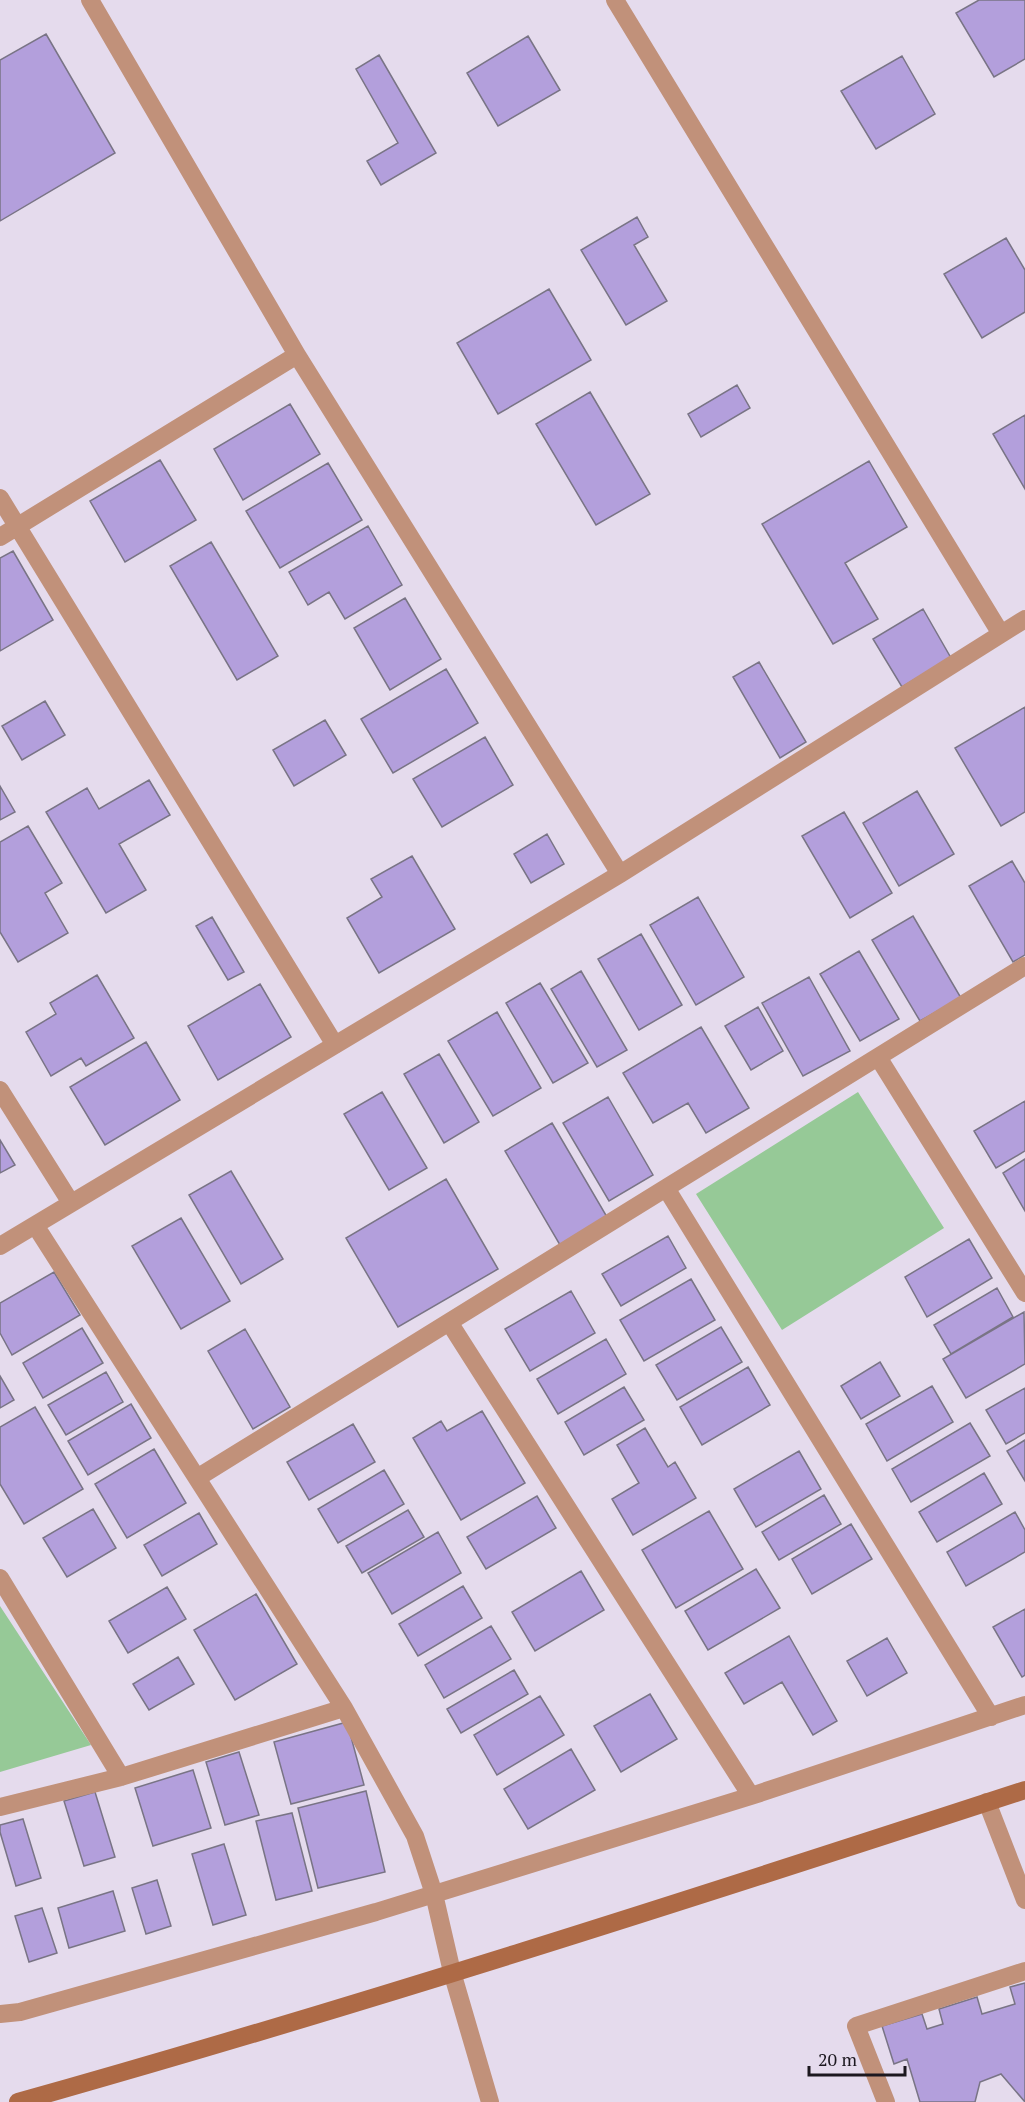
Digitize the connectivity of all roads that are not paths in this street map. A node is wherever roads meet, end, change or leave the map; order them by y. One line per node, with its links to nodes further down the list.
1 (90, 0): 3 (street)
2 (615, 0): 8 (street)
3 (297, 355): 5 (street); 9 (street)
4 (0, 498): 5 (street)
5 (17, 527): 6 (street); 11 (street)
6 (0, 537)
7 (1025, 619): 8 (street)
8 (1001, 634): 9 (street)
9 (620, 874): 11 (street)
10 (1025, 966): 12 (street)
11 (335, 1045): 15 (street)
12 (878, 1057): 14 (street); 18 (street)
13 (0, 1090): 15 (street)
14 (666, 1188): 19 (street); 24 (street)
15 (71, 1203): 16 (street)
16 (35, 1224): 17 (street); 20 (street)
17 (0, 1246)
18 (1025, 1293)
19 (449, 1322): 20 (street); 27 (street)
20 (197, 1478): 23 (street)
21 (0, 1578): 25 (street)
22 (1025, 1705): 24 (street)
23 (344, 1708): 25 (street); 30 (street)
24 (991, 1717): 27 (street)
25 (121, 1777): 29 (street)
26 (1025, 1790): 28 (street)
27 (751, 1796): 30 (street)
28 (987, 1802): 31 (street); 33 (street)
29 (0, 1807)
30 (434, 1894): 33 (street); 34 (street)
31 (1025, 1900)
32 (1025, 1971): 37 (street)
33 (452, 1972): 35 (street); 36 (street)
34 (0, 2014)
35 (18, 2102)
36 (490, 2102)
37 (886, 2102)

